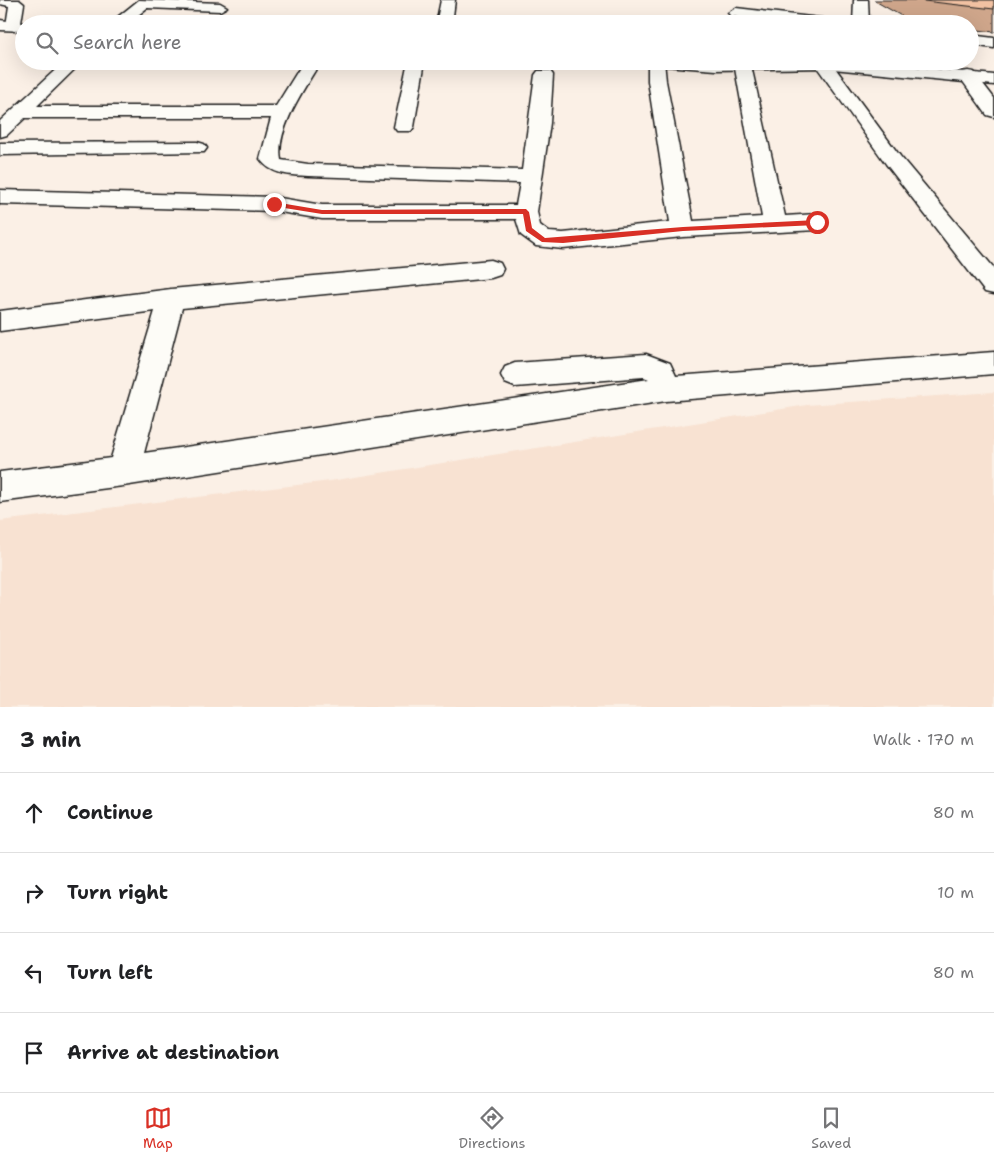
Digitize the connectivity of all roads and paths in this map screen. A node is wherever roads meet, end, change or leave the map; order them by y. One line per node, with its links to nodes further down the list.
1 (3, 0): 11 (street)
2 (448, 0): 8 (street)
3 (861, 0): 10 (street)
4 (146, 2): 5 (street); 7 (street)
5 (220, 7)
6 (736, 13): 9 (street)
7 (129, 15)
8 (446, 15)
9 (753, 15)
10 (862, 15)
11 (12, 26)
12 (979, 41): 13 (street)
13 (994, 43)
14 (65, 70): 25 (street)
15 (307, 70): 26 (street)
16 (415, 70): 27 (street)
17 (656, 70): 36 (street)
18 (744, 70): 35 (street)
19 (828, 70): 38 (street)
20 (901, 70): 22 (street)
21 (544, 75): 31 (street)
22 (968, 76): 23 (street); 24 (street)
23 (994, 80)
24 (994, 110)
25 (20, 112): 26 (street); 28 (street)
26 (281, 112): 31 (street)
27 (404, 127)
28 (0, 131)
29 (197, 148): 30 (street)
30 (0, 149)
31 (530, 177): 33 (street)
32 (0, 197): 33 (street)
33 (526, 212): 36 (street)
34 (817, 222): 35 (street)
35 (775, 225): 36 (street)
36 (683, 229)
37 (491, 268): 39 (street)
38 (994, 285)
39 (171, 299): 40 (street); 44 (street)
40 (0, 321)
41 (994, 363): 43 (street)
42 (515, 375): 43 (street)
43 (666, 389): 44 (street)
44 (123, 471): 45 (street)
45 (0, 487)

